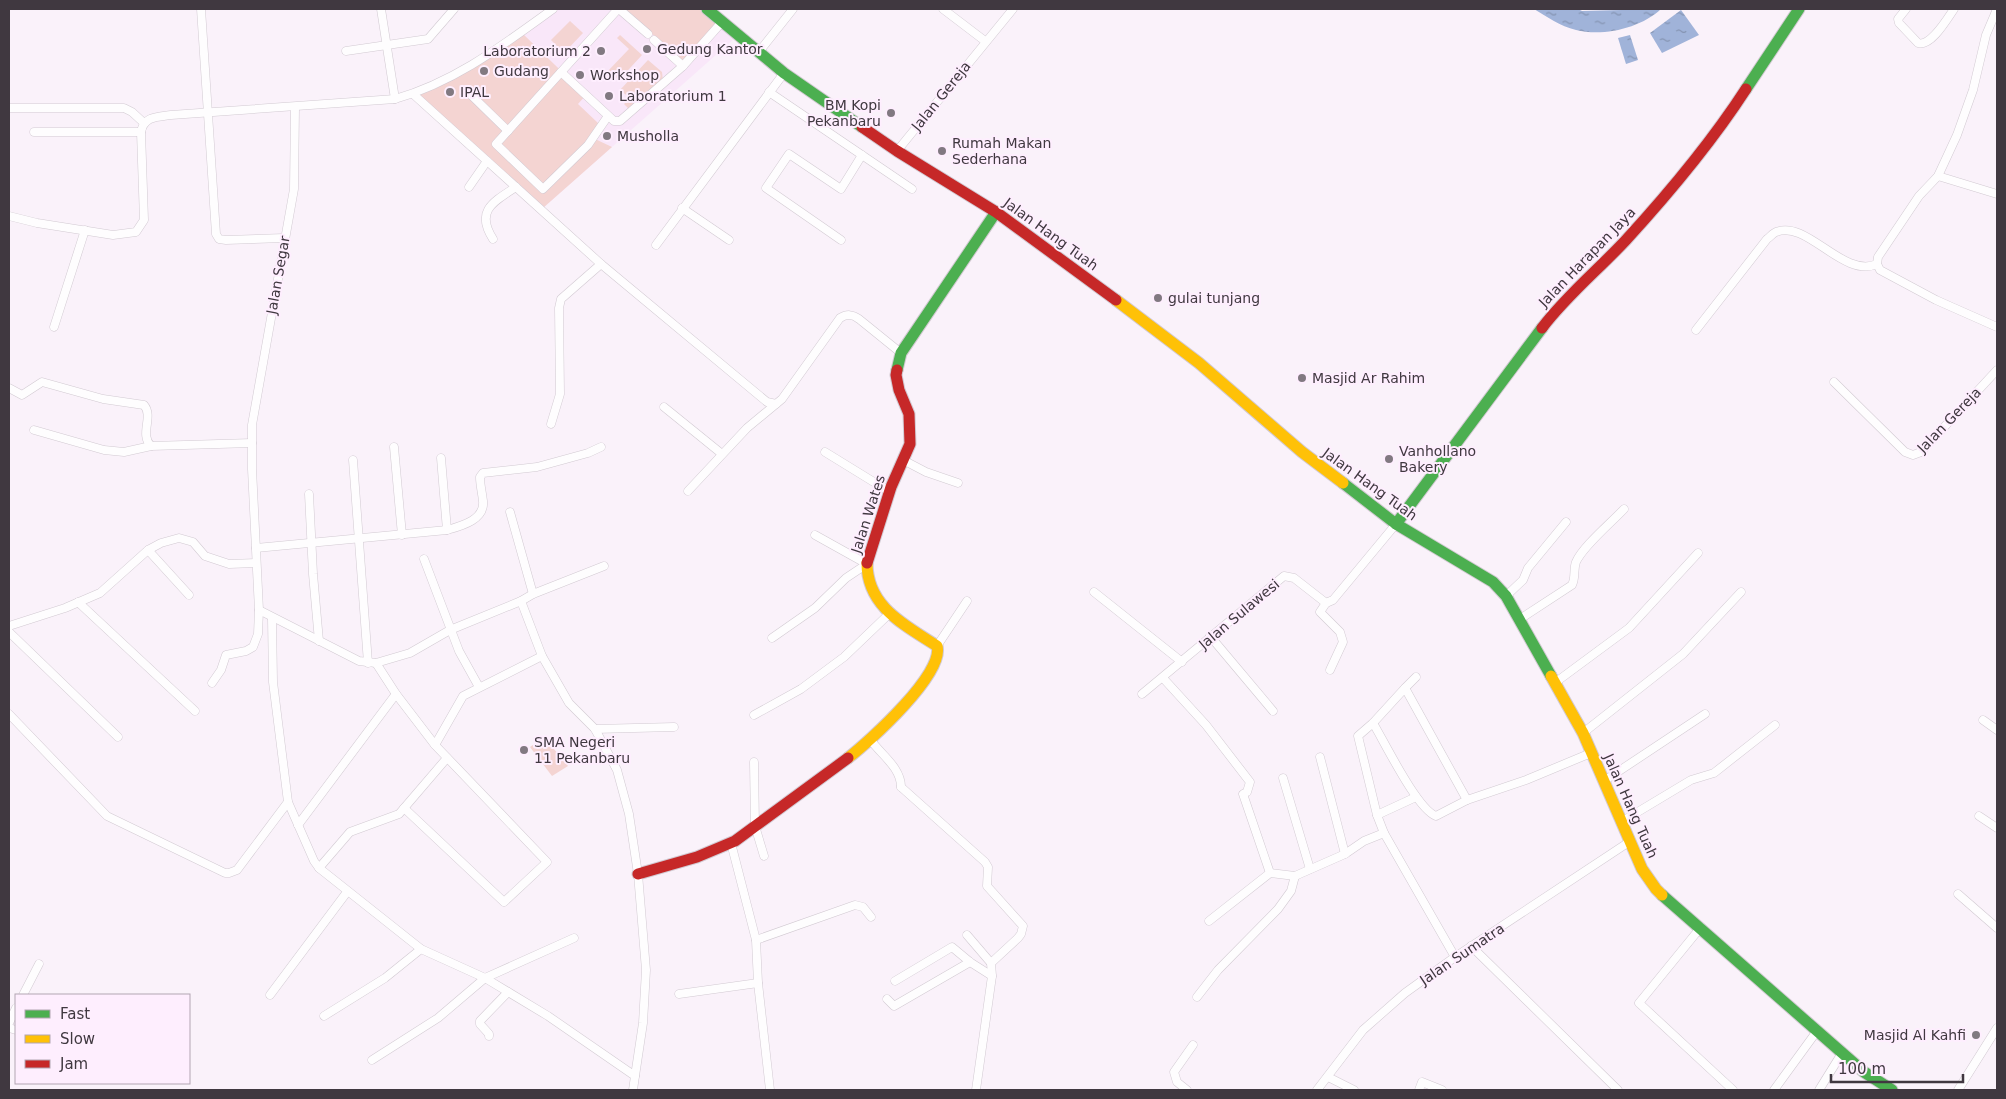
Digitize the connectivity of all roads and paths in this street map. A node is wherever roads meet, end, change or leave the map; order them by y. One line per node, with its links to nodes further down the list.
1 (202, 9): 28 (street)
2 (381, 9): 16 (street)
3 (453, 9): 16 (street)
4 (553, 9): 24 (street)
5 (618, 9): 19 (street); 20 (street)
6 (707, 9): 14 (main road, Jalan Hang Tuah)
7 (793, 9): 18 (street)
8 (944, 9): 15 (street)
9 (1013, 9): 15 (street, Jalan Gereja)
10 (1799, 9): 80 (main road, Jalan Harapan Jaya)
11 (1906, 9): 12 (street)
12 (1954, 9)
13 (1997, 9): 37 (street)
14 (722, 22): 18 (main road, Jalan Hang Tuah); 19 (street)
15 (985, 42): 34 (street, Jalan Gereja)
16 (386, 45): 17 (street); 25 (street)
17 (346, 51)
18 (758, 53): 21 (main road, Jalan Hang Tuah)
19 (683, 66): 29 (street)
20 (561, 72): 29 (street); 31 (street)
21 (784, 73): 23 (street); 34 (main road, Jalan Hang Tuah)
22 (466, 90): 31 (street)
23 (770, 92): 35 (street); 42 (street)
24 (413, 94): 25 (street); 36 (street)
25 (395, 99): 26 (street)
26 (293, 107): 28 (street); 46 (street, Jalan Segar)
27 (9, 108): 30 (street)
28 (208, 112): 30 (street); 46 (street)
29 (608, 116): 31 (street)
30 (144, 123): 33 (street)
31 (508, 131)
32 (34, 132): 33 (street)
33 (141, 132): 45 (street)
34 (897, 150): 43 (main road, Jalan Hang Tuah)
35 (862, 155): 40 (street); 49 (street)
36 (487, 161): 38 (street); 39 (street)
37 (1938, 176): 41 (street); 52 (street)
38 (469, 188)
39 (516, 188): 47 (street); 51 (street)
40 (912, 189)
41 (1997, 194)
42 (682, 208): 48 (street); 50 (street)
43 (996, 212): 56 (main road, Jalan Wates); 80 (main road, Jalan Hang Tuah)
44 (9, 216): 45 (street)
45 (85, 230): 53 (street)
46 (284, 238): 64 (street, Jalan Segar)
47 (493, 239)
48 (730, 240)
49 (841, 240)
50 (656, 245)
51 (601, 264): 60 (street); 62 (street)
52 (1877, 264): 54 (street); 55 (street)
53 (54, 327)
54 (1997, 327)
55 (1696, 330)
56 (901, 353): 60 (street); 72 (main road, Jalan Wates)
57 (1997, 370): 58 (street, Jalan Gereja)
58 (1834, 382)
59 (9, 388): 65 (street)
60 (776, 404): 69 (street)
61 (664, 407): 69 (street)
62 (551, 424)
63 (34, 430): 65 (street)
64 (252, 443): 65 (street); 86 (street, Jalan Segar)
65 (151, 446)
66 (394, 447): 82 (street)
67 (601, 447): 81 (street)
68 (825, 452): 75 (street)
69 (722, 454): 74 (street)
70 (440, 458): 81 (street)
71 (354, 460): 84 (street)
72 (903, 460): 73 (street); 75 (main road, Jalan Wates)
73 (958, 483)
74 (688, 491)
75 (890, 492): 91 (main road, Jalan Wates)
76 (309, 494): 85 (street)
77 (1624, 509): 105 (street)
78 (510, 512): 95 (street)
79 (1566, 522): 97 (street)
80 (1396, 524): 97 (main road, Jalan Hang Tuah); 101 (street)
81 (447, 530): 82 (street)
82 (402, 535): 84 (street)
83 (815, 535): 91 (street)
84 (358, 540): 85 (street); 115 (street)
85 (311, 544): 86 (street); 111 (street)
86 (256, 548): 90 (street, Jalan Segar)
87 (148, 550): 90 (street); 96 (street); 100 (street)
88 (1698, 553): 119 (street)
89 (424, 559): 107 (street)
90 (256, 563): 102 (street, Jalan Segar)
91 (868, 564): 103 (main road, Jalan Wates); 110 (street)
92 (604, 566): 95 (street)
93 (1094, 592): 114 (street)
94 (1741, 592): 136 (street)
95 (533, 594): 98 (street)
96 (189, 595)
97 (1506, 596): 105 (main road, Jalan Hang Tuah)
98 (521, 601): 107 (street); 113 (street)
99 (967, 601): 112 (street)
100 (78, 602): 106 (street); 126 (street)
101 (1326, 603): 109 (street, Jalan Sulawesi); 116 (street)
102 (259, 610): 104 (street); 120 (street, Jalan Segar)
103 (889, 614): 112 (main road, Jalan Wates); 129 (street)
104 (272, 618): 111 (street); 150 (street)
105 (1520, 619): 119 (main road, Jalan Hang Tuah)
106 (9, 626)
107 (450, 630): 115 (street); 121 (street)
108 (9, 632): 137 (street)
109 (1210, 636): 114 (street, Jalan Sulawesi); 125 (street)
110 (772, 638)
111 (320, 641): 115 (street)
112 (937, 646): 138 (main road)
113 (542, 656): 121 (street); 134 (street)
114 (1182, 662): 118 (street, Jalan Sulawesi)
115 (372, 663): 123 (street)
116 (1330, 670)
117 (1416, 676): 122 (street)
118 (1163, 678): 124 (street, Jalan Sulawesi); 165 (street)
119 (1556, 682): 136 (main road, Jalan Hang Tuah)
120 (212, 683)
121 (479, 687): 139 (street)
122 (1405, 688): 131 (street); 149 (street)
123 (396, 694): 139 (street); 155 (street)
124 (1142, 694)
125 (1273, 710)
126 (195, 711)
127 (9, 714): 150 (street)
128 (1706, 714): 145 (street)
129 (754, 715)
130 (1983, 720): 135 (street)
131 (1373, 724): 148 (street); 152 (street)
132 (1775, 725): 154 (street)
133 (674, 727): 134 (street)
134 (595, 729): 166 (street)
135 (1997, 730)
136 (1583, 732): 140 (main road, Jalan Hang Tuah)
137 (118, 737)
138 (870, 739): 146 (street); 156 (main road)
139 (435, 745): 142 (street)
140 (1591, 753): 145 (main road, Jalan Hang Tuah); 149 (street)
141 (1320, 757): 161 (street)
142 (447, 758): 151 (street); 151 (street)
143 (754, 762): 156 (street)
144 (1283, 778): 164 (street)
145 (1604, 781): 154 (main road, Jalan Hang Tuah)
146 (901, 787): 147 (street); 181 (street)
147 (894, 792)
148 (1416, 797): 149 (street); 152 (street)
149 (1467, 800)
150 (288, 802): 155 (street)
151 (404, 808): 163 (street)
152 (1377, 815): 158 (street)
153 (1979, 816): 157 (street)
154 (1621, 822): 159 (main road, Jalan Hang Tuah)
155 (298, 825): 163 (street)
156 (755, 826): 160 (main road); 162 (street)
157 (1997, 828)
158 (1384, 833): 161 (street); 179 (street)
159 (1629, 842): 172 (main road, Jalan Hang Tuah); 177 (street, Jalan Sumatra)
160 (731, 843): 166 (main road); 176 (street)
161 (1345, 854): 164 (street)
162 (764, 856)
163 (319, 868): 168 (street)
164 (1310, 869): 167 (street)
165 (1270, 873): 167 (street); 171 (street)
166 (638, 874): 202 (street)
167 (1295, 876): 191 (street)
168 (346, 892): 178 (street); 190 (street)
169 (1958, 894): 173 (street)
170 (871, 917): 176 (street)
171 (1209, 921)
172 (1701, 927): 197 (main road, Jalan Hang Tuah); 213 (street)
173 (1997, 928)
174 (967, 934): 181 (street)
175 (574, 938): 184 (street)
176 (756, 940): 186 (street)
177 (1471, 946): 179 (street, Jalan Sumatra); 212 (street)
178 (421, 949): 184 (street); 194 (street)
179 (1455, 957): 203 (street, Jalan Sumatra)
180 (970, 962): 183 (street); 185 (street); 192 (street)
181 (991, 963): 183 (street)
182 (39, 964): 188 (street)
183 (992, 976): 206 (street)
184 (485, 978): 187 (street); 201 (street)
185 (895, 981)
186 (758, 983): 189 (street); 205 (street)
187 (508, 992): 198 (street); 202 (street)
188 (24, 994)
189 (679, 994)
190 (270, 995)
191 (1197, 997)
192 (887, 999)
193 (15, 1010): 195 (street)
194 (324, 1016)
195 (9, 1023)
196 (1997, 1028): 217 (street)
197 (1817, 1032): 200 (main road, Jalan Hang Tuah); 214 (street)
198 (489, 1036)
199 (1193, 1045): 207 (street)
200 (1842, 1053): 215 (street); 216 (main road, Jalan Hang Tuah)
201 (372, 1060)
202 (635, 1076): 204 (street)
203 (1328, 1077): 208 (street, Jalan Sumatra); 209 (street)
204 (633, 1090)
205 (770, 1090)
206 (976, 1090)
207 (1187, 1090)
208 (1317, 1090)
209 (1354, 1090)
210 (1419, 1090): 211 (street)
211 (1442, 1090)
212 (1618, 1090)
213 (1733, 1090)
214 (1774, 1090)
215 (1819, 1090)
216 (1892, 1090)
217 (1958, 1090)

